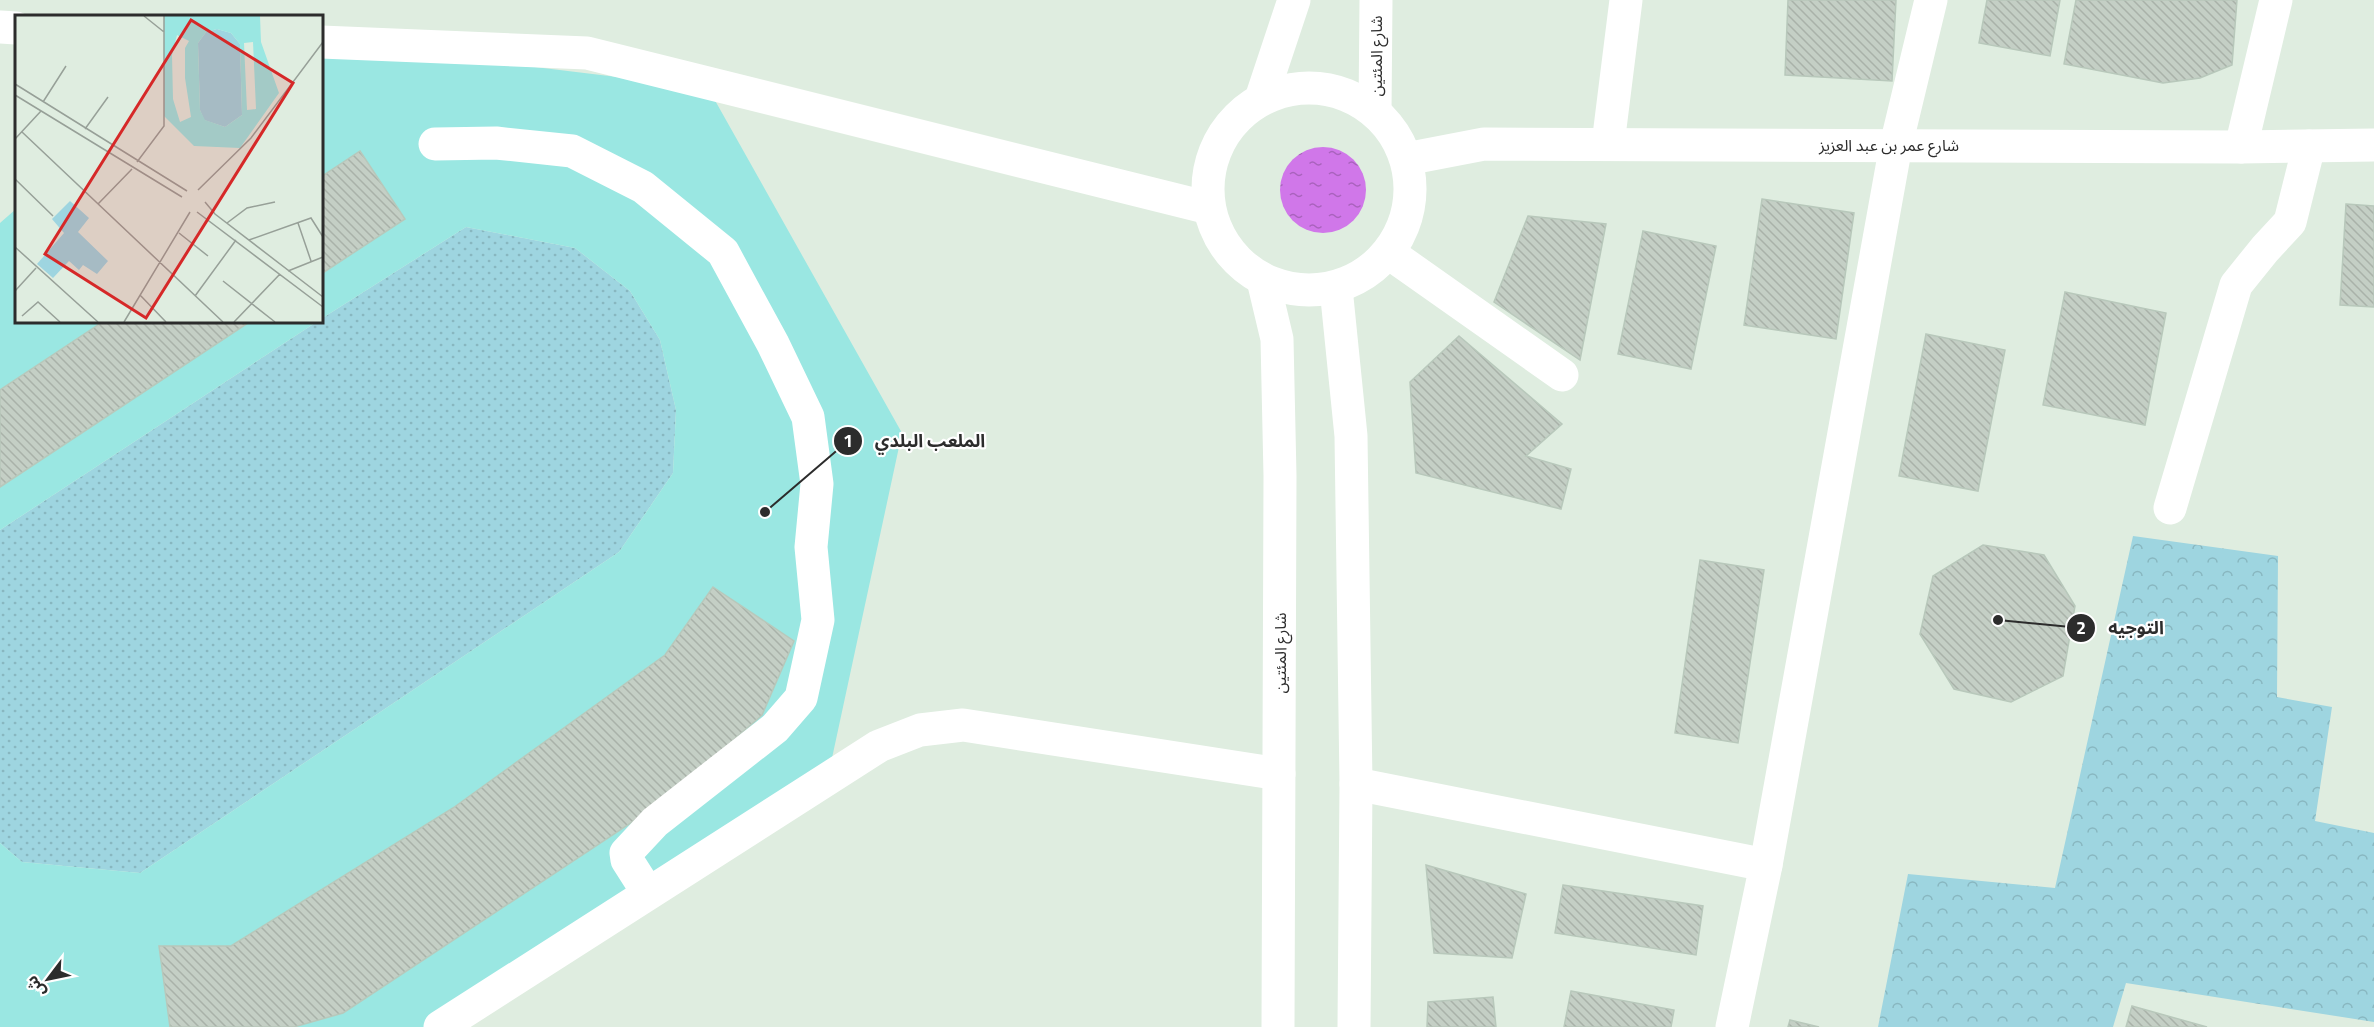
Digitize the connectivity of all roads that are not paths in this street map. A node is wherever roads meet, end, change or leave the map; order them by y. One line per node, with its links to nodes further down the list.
1 (1294, 0): 9 (street)
2 (1376, 0): 10 (street, شارع المئتين)
3 (1626, 0): 12 (street)
4 (1931, 0): 13 (street)
5 (2276, 0): 16 (street)
6 (0, 27): 7 (street)
7 (15, 28)
8 (322, 42): 18 (street)
9 (1261, 99): 10 (street); 18 (street)
10 (1375, 112): 17 (street)
11 (435, 144): 27 (street)
12 (1608, 144): 13 (street, شارع عمر بن عبد العزيز); 17 (street, شارع عمر بن عبد العزيز)
13 (1896, 145): 16 (street, شارع عمر بن عبد العزيز); 26 (street)
14 (2374, 145): 15 (street, شارع عمر بن عبد العزيز)
15 (2309, 146): 16 (street, شارع عمر بن عبد العزيز); 23 (street)
16 (2241, 147)
17 (1406, 159): 19 (street)
18 (1209, 208): 20 (street)
19 (1389, 253): 21 (street); 22 (street)
20 (1263, 280): 21 (street); 24 (street, شارع المئتين)
21 (1335, 288): 25 (street)
22 (1563, 375)
23 (2170, 508)
24 (1279, 774): 27 (street); 29 (street, شارع المئتين)
25 (1356, 784): 26 (street); 30 (street)
26 (1766, 865): 31 (street)
27 (648, 893): 28 (street)
28 (440, 1027)
29 (1278, 1027)
30 (1354, 1027)
31 (1732, 1027)

